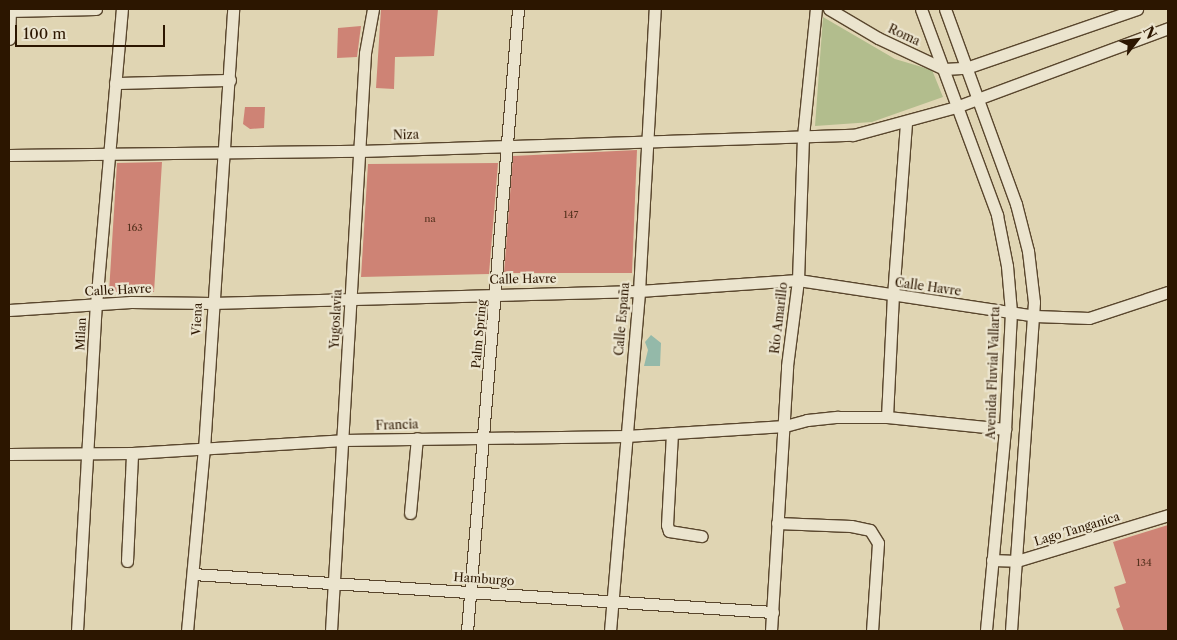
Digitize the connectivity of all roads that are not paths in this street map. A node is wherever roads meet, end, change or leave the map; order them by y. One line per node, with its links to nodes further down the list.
1 (96, 9): 12 (street)
2 (122, 9): 18 (street, Milan)
3 (232, 9): 17 (street, Viena)
4 (373, 9): 25 (street, Yugoslavia)
5 (518, 9): 24 (street, Palm Spring)
6 (655, 9): 23 (street, Calle España)
7 (816, 9): 22 (street, Río Amarillo)
8 (829, 9): 16 (street, Roma)
9 (922, 9): 16 (street, Avenida Fluvial Vallarta)
10 (945, 9): 15 (street)
11 (1137, 9): 15 (street)
12 (10, 11): 14 (street)
13 (1168, 28): 19 (street, Niza)
14 (9, 40)
15 (966, 68): 16 (street); 19 (street)
16 (944, 69): 20 (street, Avenida Fluvial Vallarta)
17 (230, 80): 18 (street); 26 (street, Viena)
18 (115, 83): 27 (street, Milan)
19 (978, 98): 20 (street, Niza); 39 (street)
20 (956, 107): 21 (street, Niza); 38 (street, Avenida Fluvial Vallarta)
21 (906, 122): 22 (street, Niza); 33 (street)
22 (803, 136): 23 (street, Niza); 29 (street, Río Amarillo)
23 (646, 142): 24 (street, Niza); 30 (street, Calle España)
24 (507, 145): 25 (street, Niza); 32 (street, Palm Spring)
25 (360, 150): 26 (street, Niza); 34 (street, Yugoslavia)
26 (221, 152): 27 (street, Niza); 35 (street, Viena)
27 (108, 153): 28 (street, Niza); 36 (street, Milan)
28 (9, 155)
29 (798, 280): 30 (street, Calle Havre); 33 (street, Calle Havre); 41 (street, Río Amarillo)
30 (639, 291): 32 (street, Calle Havre); 44 (street, Calle España)
31 (1168, 292): 39 (street, Calle Havre)
32 (496, 294): 34 (street, Calle Havre); 46 (street, Palm Spring)
33 (893, 296): 38 (street, Calle Havre); 40 (street)
34 (351, 297): 35 (street, Calle Havre); 47 (street, Yugoslavia)
35 (212, 303): 36 (street, Calle Havre); 48 (street, Viena)
36 (96, 305): 37 (street, Calle Havre); 51 (street, Milan)
37 (9, 310)
38 (1011, 312): 39 (street, Calle Havre); 42 (street, Avenida Fluvial Vallarta)
39 (1035, 316): 58 (street)
40 (887, 417): 41 (street, Francia); 42 (street, Francia)
41 (785, 426): 43 (street, Francia); 54 (street, Río Amarillo)
42 (1005, 429): 56 (street, Avenida Fluvial Vallarta)
43 (672, 433): 44 (street, Francia); 55 (street)
44 (626, 436): 46 (street, Francia); 62 (street, Calle España)
45 (417, 438): 46 (street, Francia); 47 (street, Francia); 52 (street)
46 (484, 438): 61 (street, Palm Spring)
47 (343, 440): 48 (street, Francia); 60 (street, Yugoslavia)
48 (204, 448): 49 (street, Francia); 59 (street, Viena)
49 (132, 453): 51 (street, Francia); 57 (street)
50 (9, 454): 51 (street, Francia)
51 (90, 454): 64 (street, Milan)
52 (410, 514)
53 (1168, 515): 58 (street, Lago Tanganica)
54 (777, 523): 63 (street, Río Amarillo); 70 (street)
55 (702, 536)
56 (992, 560): 58 (street, Lago Tanganica); 71 (street, Avenida Fluvial Vallarta)
57 (127, 561)
58 (1017, 561): 72 (street)
59 (193, 574): 60 (street, Hamburgo); 65 (street, Viena)
60 (335, 585): 61 (street, Hamburgo); 66 (street, Yugoslavia)
61 (471, 592): 62 (street, Hamburgo); 67 (street, Palm Spring)
62 (613, 603): 63 (street, Hamburgo); 68 (street, Calle España)
63 (773, 612): 69 (street, Río Amarillo)
64 (77, 631)
65 (187, 631)
66 (331, 631)
67 (467, 631)
68 (610, 631)
69 (771, 631)
70 (872, 631)
71 (986, 631)
72 (1011, 631)

